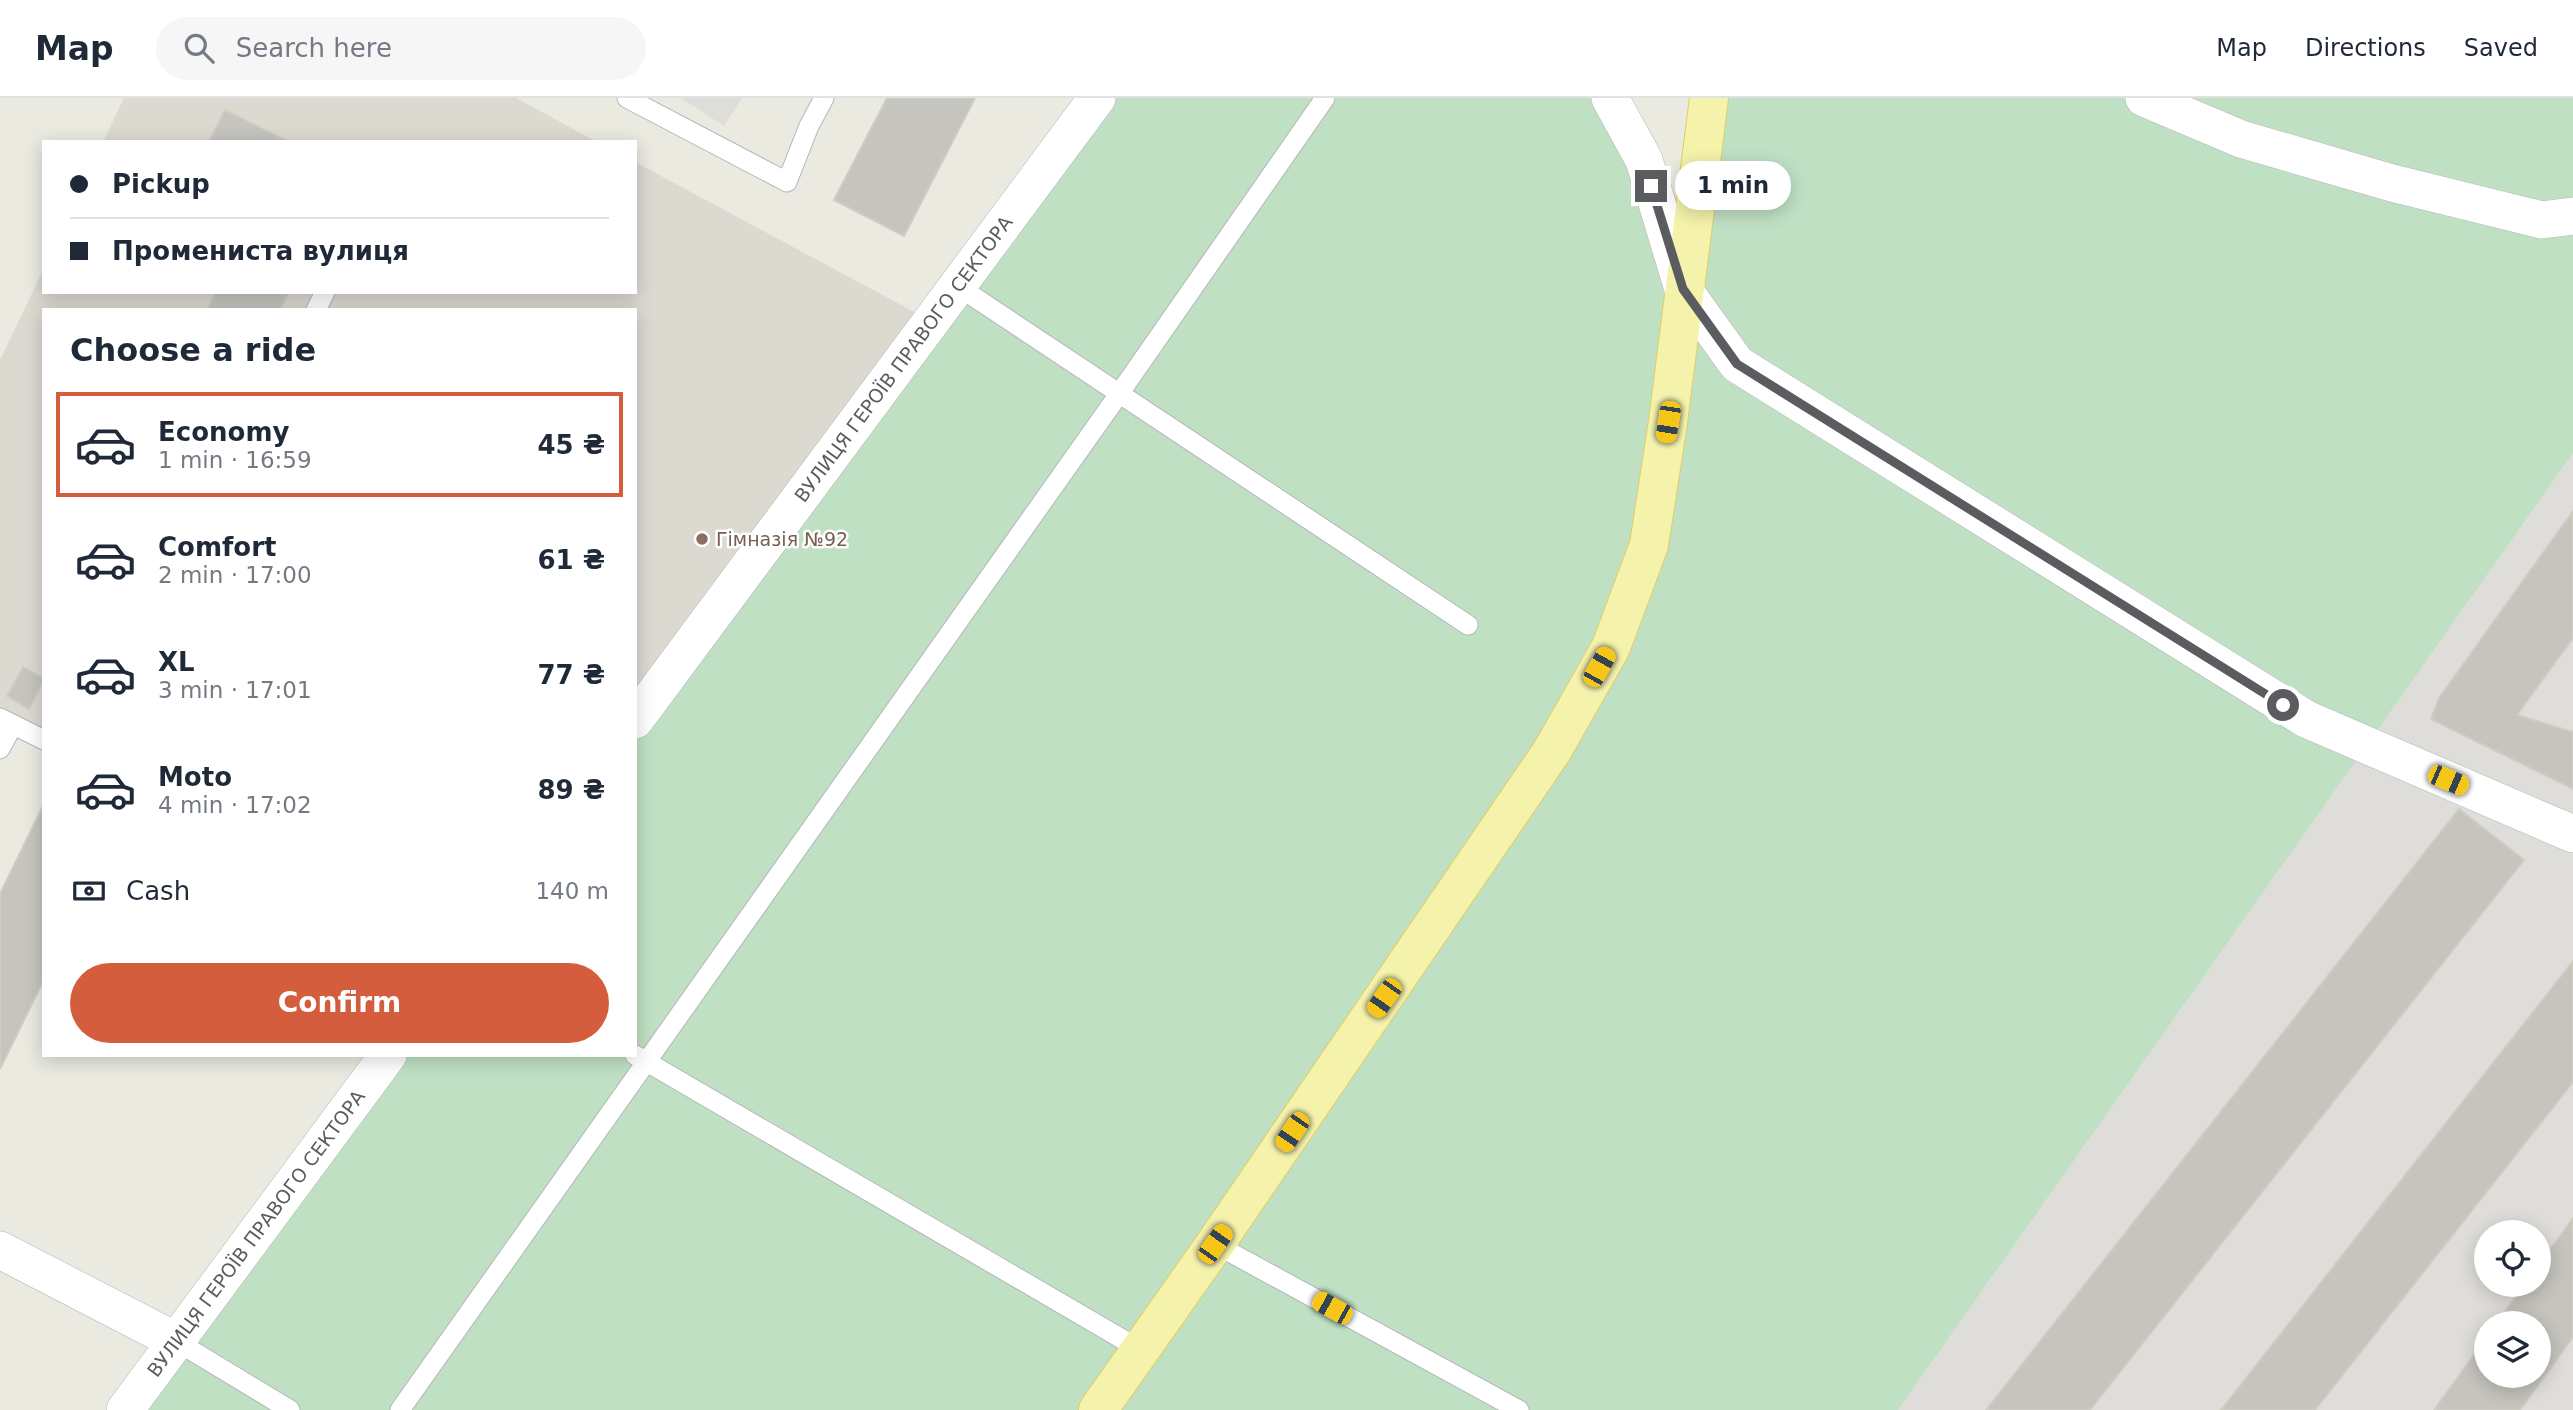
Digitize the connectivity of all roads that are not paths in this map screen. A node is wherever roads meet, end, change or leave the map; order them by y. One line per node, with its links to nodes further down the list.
1 (627, 98): 2 (lane)
2 (824, 98)
3 (1097, 98): 9 (street, ВУЛИЦЯ ГЕРОЇВ ПРАВОГО СЕКТОРА)
4 (1325, 98): 11 (lane)
5 (1610, 98): 10 (street)
6 (1709, 98): 10 (main road)
7 (2144, 98): 8 (street)
8 (2573, 216)
9 (956, 285): 11 (lane); 13 (street, ВУЛИЦЯ ГЕРОЇВ ПРАВОГО СЕКТОРА)
10 (1683, 289): 17 (street); 20 (main road)
11 (1119, 394): 12 (lane); 19 (lane)
12 (1468, 625)
13 (637, 717)
14 (6, 721): 15 (lane); 16 (lane)
15 (42, 739)
16 (0, 749)
17 (2573, 834)
18 (387, 1057): 22 (street, ВУЛИЦЯ ГЕРОЇВ ПРАВОГО СЕКТОРА)
19 (642, 1058): 23 (lane); 26 (lane)
20 (1215, 1244): 23 (main road); 28 (lane)
21 (0, 1250): 22 (street)
22 (176, 1341): 24 (street, ВУЛИЦЯ ГЕРОЇВ ПРАВОГО СЕКТОРА); 25 (lane)
23 (1141, 1350): 27 (main road)
24 (125, 1410)
25 (290, 1410)
26 (400, 1410)
27 (1098, 1410)
28 (1519, 1410)

